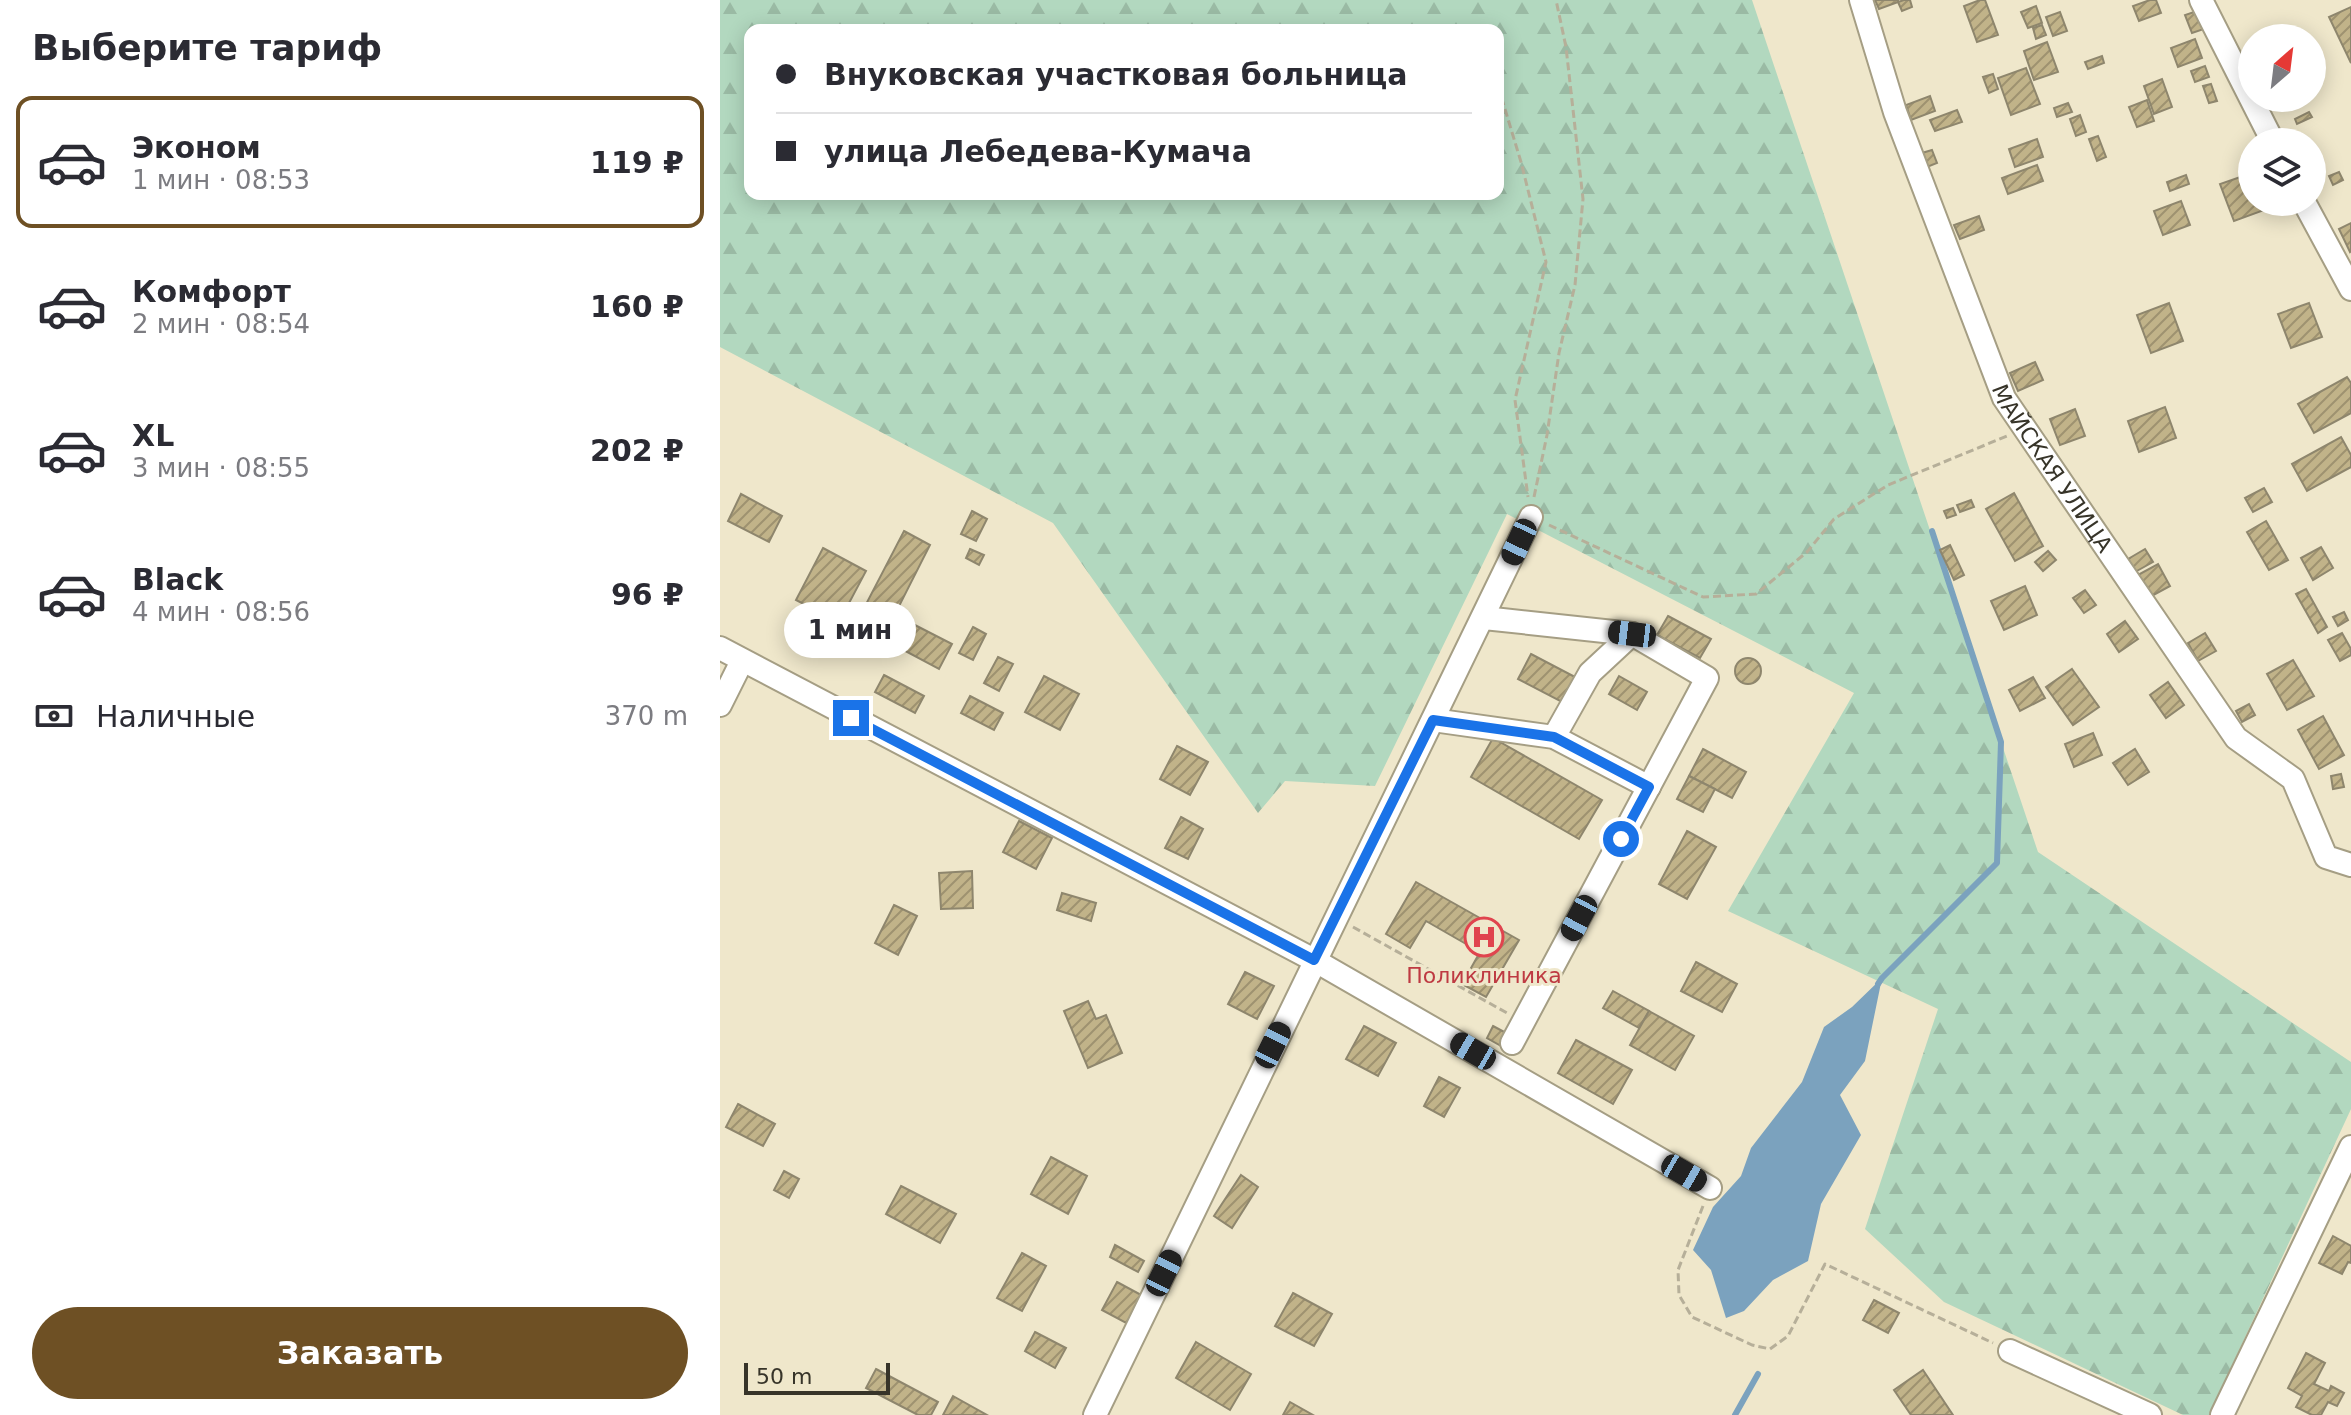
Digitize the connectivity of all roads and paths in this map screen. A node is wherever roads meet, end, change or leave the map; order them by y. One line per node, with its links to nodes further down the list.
1 (1556, 0): 9 (path)
2 (1861, 0): 8 (street, МАЙСКАЯ УЛИЦА)
3 (2201, 0): 5 (street)
4 (1504, 106): 9 (path)
5 (2266, 128)
6 (2312, 216): 7 (street)
7 (2351, 289)
8 (2025, 429): 9 (path); 18 (street, МАЙСКАЯ УЛИЦА)
9 (1531, 517): 10 (street)
10 (1484, 618): 11 (street); 15 (street)
11 (1632, 634): 16 (street); 17 (street)
12 (720, 648): 13 (street)
13 (742, 661): 14 (street); 20 (street)
14 (720, 705)
15 (1433, 720): 16 (street); 19 (street)
16 (1554, 737): 17 (street)
17 (1649, 787): 21 (street)
18 (2351, 865)
19 (1336, 917): 20 (street); 21 (path)
20 (1314, 960): 24 (street); 26 (street)
21 (1524, 1022): 22 (street)
22 (1512, 1043)
23 (2351, 1147): 28 (street)
24 (1710, 1188): 25 (path)
25 (2010, 1351): 27 (street)
26 (1095, 1415)
27 (2150, 1415)
28 (2222, 1415)

